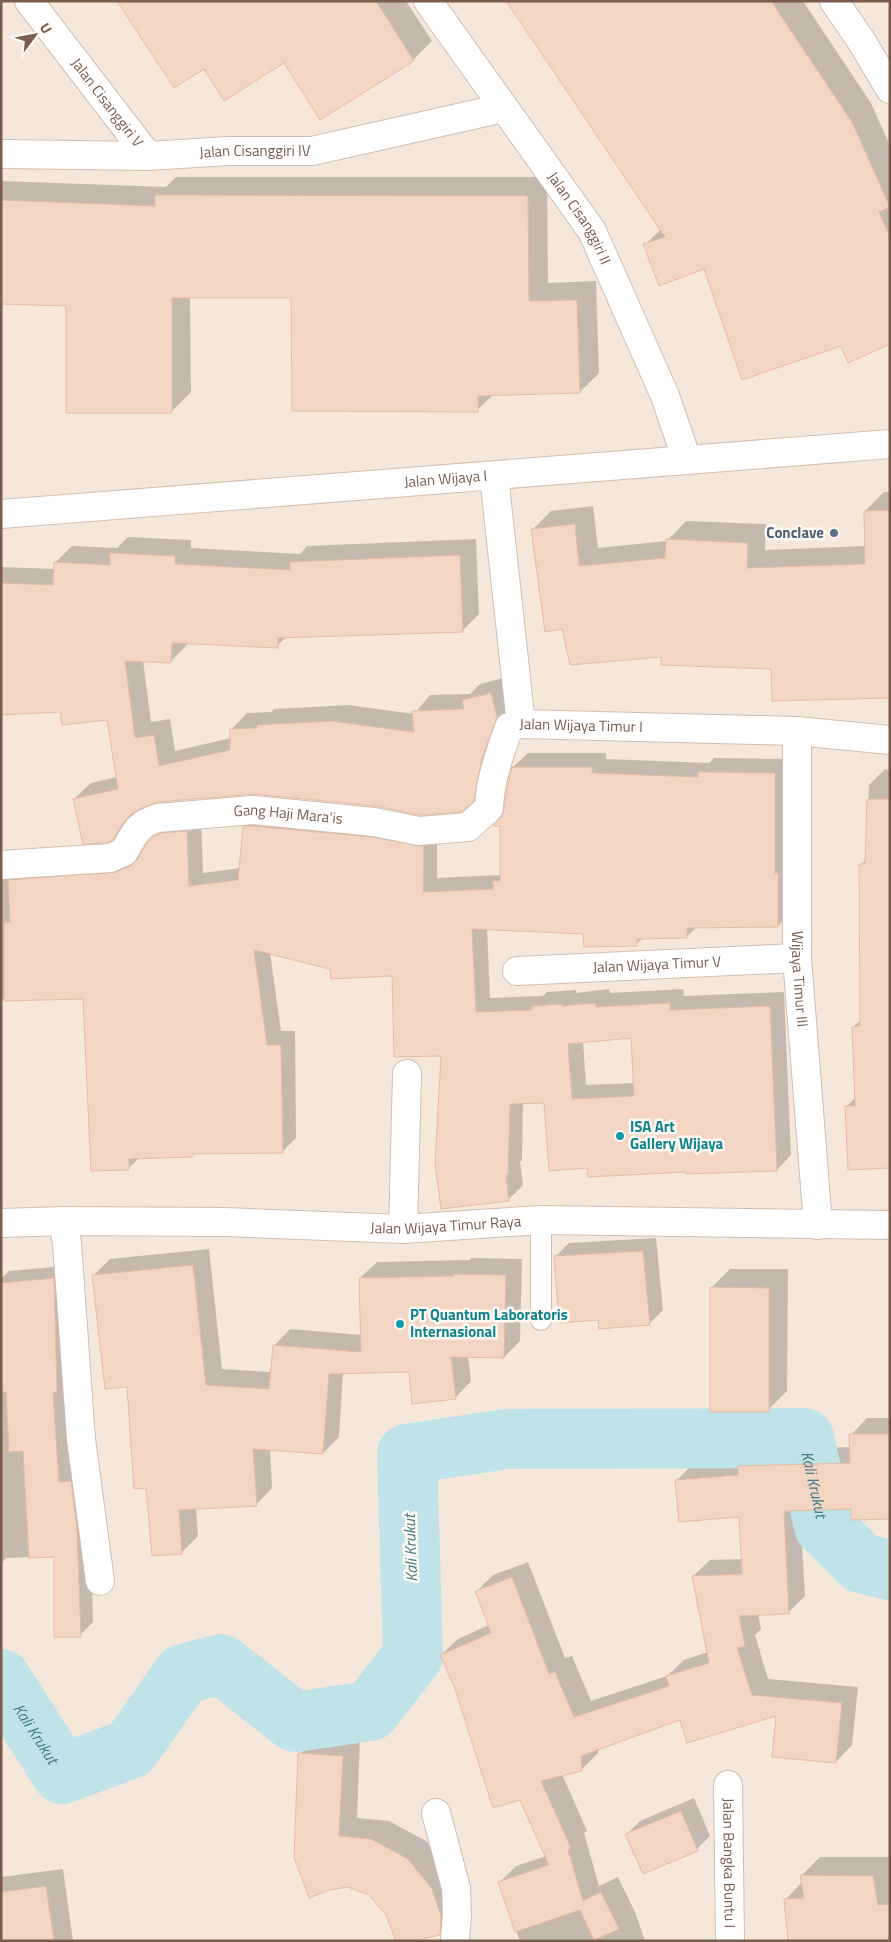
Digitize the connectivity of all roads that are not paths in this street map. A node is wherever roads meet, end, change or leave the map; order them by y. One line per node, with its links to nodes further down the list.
1 (29, 1): 7 (street, Jalan Cisanggiri V)
2 (428, 1): 5 (street, Jalan Cisanggiri II)
3 (834, 1): 4 (street)
4 (890, 89)
5 (503, 108): 7 (street, Jalan Cisanggiri IV); 9 (street, Jalan Cisanggiri II)
6 (1, 154): 7 (street, Jalan Cisanggiri IV)
7 (148, 156)
8 (890, 444): 9 (street, Jalan Wijaya I)
9 (687, 460): 10 (street, Jalan Wijaya I)
10 (494, 476): 11 (street, Jalan Wijaya I); 12 (street, Jalan Wijaya Timur I)
11 (1, 514)
12 (521, 724): 13 (street, Jalan Wijaya Timur I); 15 (street, Gang Haji Mara'is)
13 (798, 731): 14 (street, Jalan Wijaya Timur I); 16 (street, Wijaya Timur III)
14 (890, 740)
15 (1, 864)
16 (797, 958): 17 (street, Jalan Wijaya Timur V); 22 (street, Wijaya Timur III)
17 (517, 971)
18 (407, 1074): 24 (street)
19 (542, 1220): 22 (street, Jalan Wijaya Timur Raya); 24 (street, Jalan Wijaya Timur Raya); 25 (lane)
20 (63, 1221): 21 (street, Jalan Wijaya Timur Raya); 24 (street, Jalan Wijaya Timur Raya); 26 (street)
21 (1, 1223)
22 (818, 1225): 23 (street, Jalan Wijaya Timur Raya)
23 (890, 1225)
24 (403, 1229)
25 (541, 1320)
26 (100, 1581)
27 (728, 1785): 30 (street, Jalan Bangka Buntu I)
28 (436, 1813): 29 (street)
29 (455, 1941)
30 (730, 1941)

